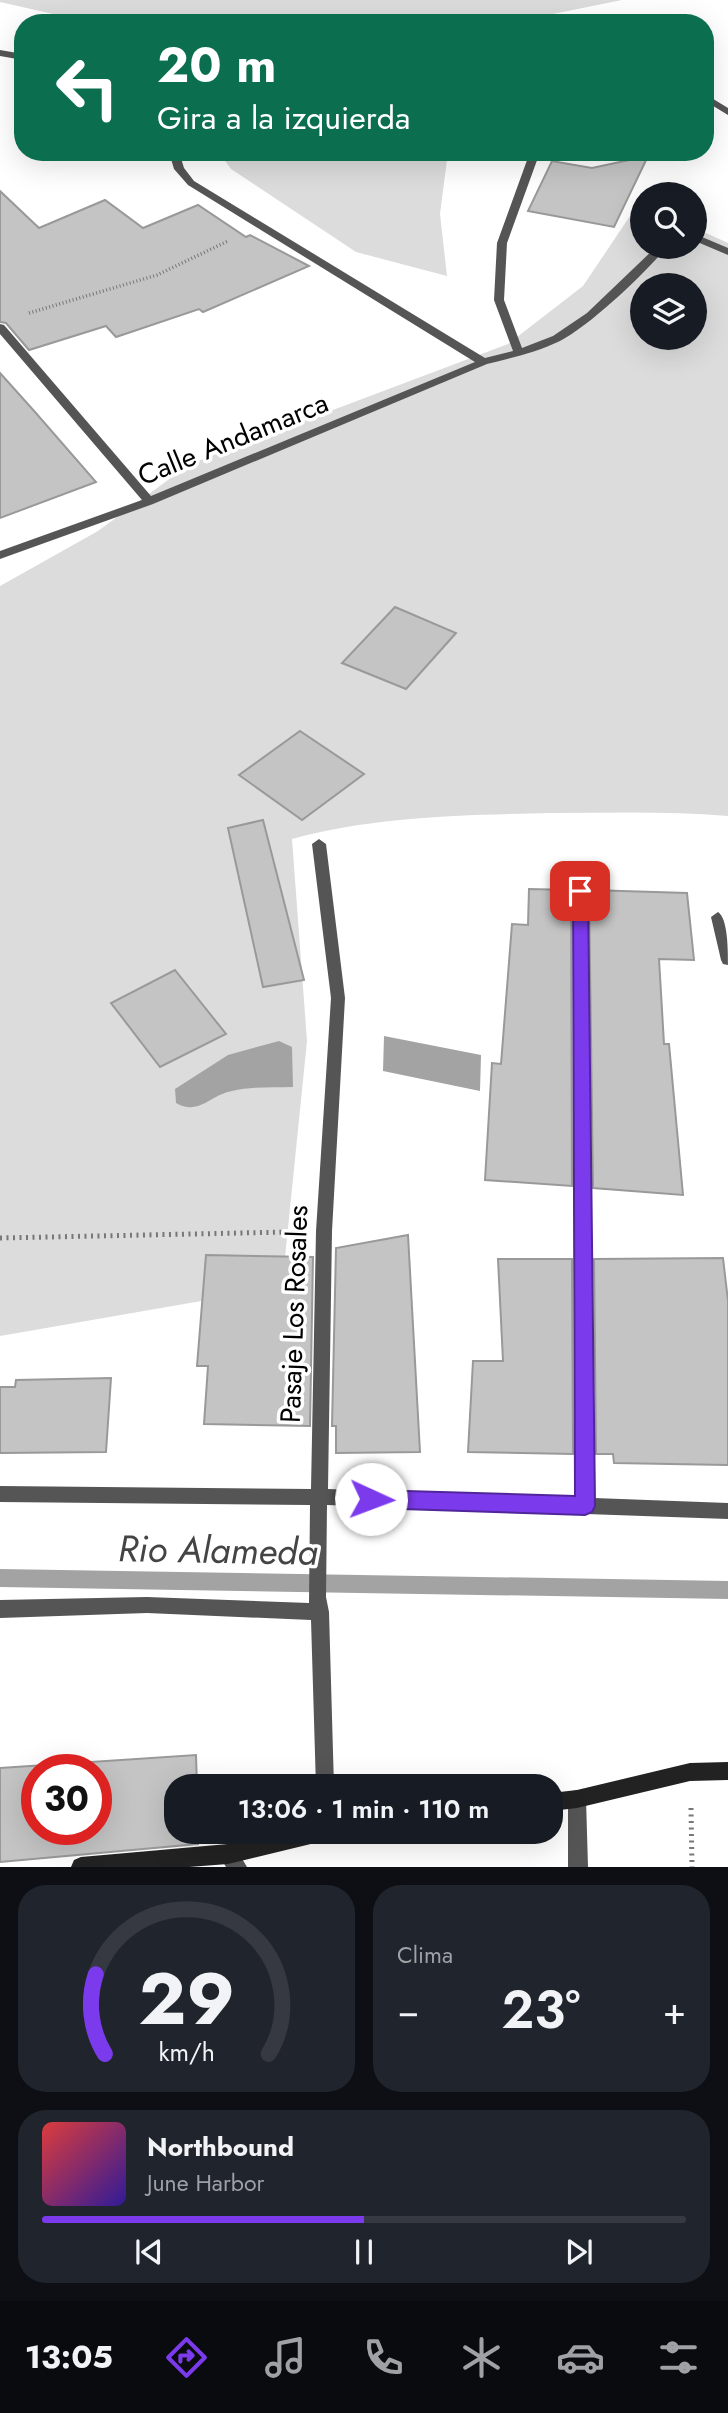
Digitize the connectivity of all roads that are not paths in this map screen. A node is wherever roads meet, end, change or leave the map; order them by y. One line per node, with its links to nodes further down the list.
1 (177, 161): 8 (street)
2 (533, 161): 7 (street)
3 (707, 242): 4 (street)
4 (728, 252)
5 (650, 259): 7 (street, Calle Andamarca)
6 (0, 327): 9 (street)
7 (519, 353): 8 (street, Calle Andamarca)
8 (483, 362): 9 (street, Calle Andamarca)
9 (149, 500): 10 (street, Calle Andamarca)
10 (0, 555)
11 (319, 844): 16 (street, Pasaje Los Rosales)
12 (580, 891): 17 (street)
13 (718, 916): 14 (street)
14 (728, 960)
15 (0, 1494): 16 (street)
16 (317, 1497): 17 (street); 19 (street, Pasaje Los Rosales)
17 (585, 1506): 18 (street)
18 (728, 1511)
19 (318, 1604): 20 (street); 22 (street, Pasaje Los Rosales)
20 (0, 1609)
21 (728, 1771): 23 (street)
22 (324, 1774)
23 (576, 1799): 24 (street); 28 (street)
24 (563, 1801)
25 (282, 1844): 26 (street)
26 (233, 1860): 27 (street)
27 (81, 1867)
28 (578, 1867)

